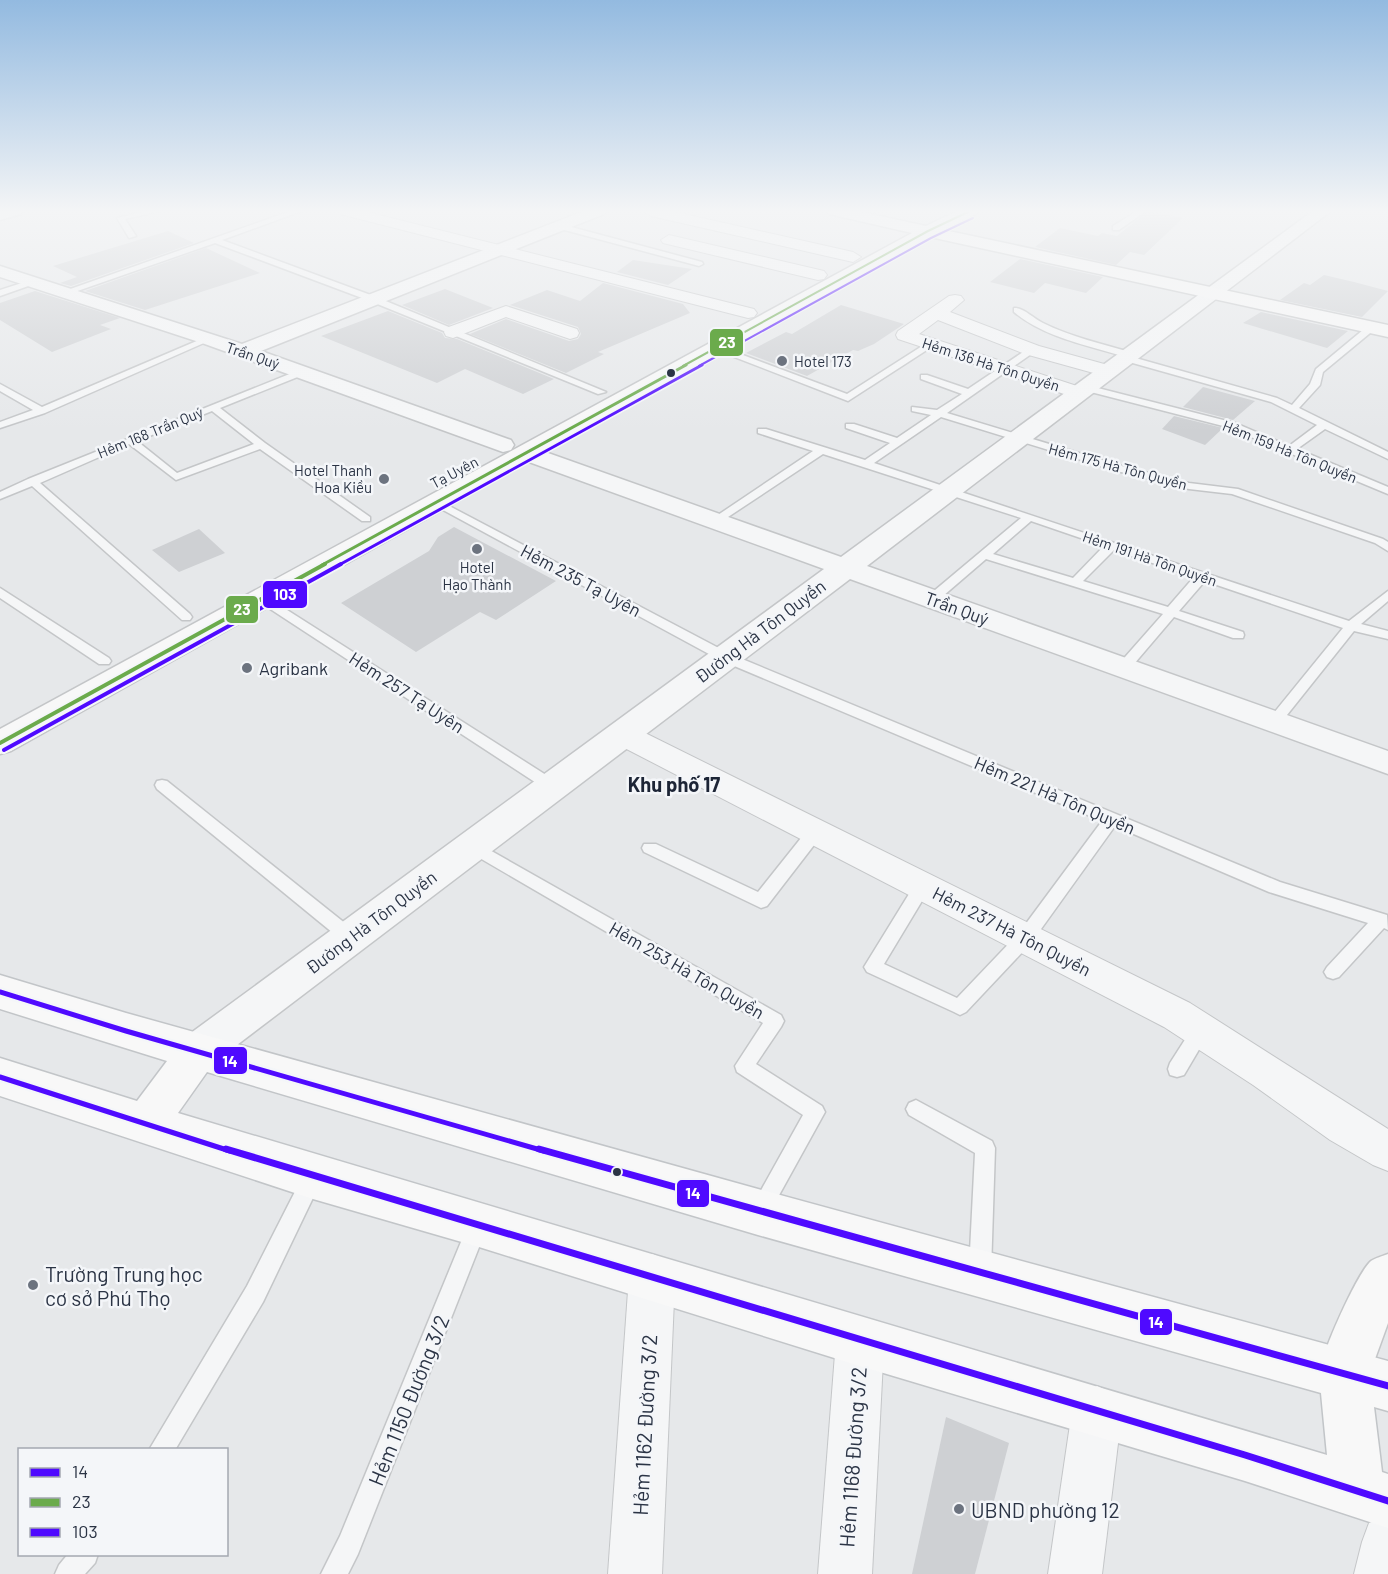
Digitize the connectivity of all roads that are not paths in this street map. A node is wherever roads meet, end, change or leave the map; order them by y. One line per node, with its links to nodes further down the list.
1 (23, 284): 11 (lane)
2 (38, 284): 12 (street, Trần Quý)
3 (87, 284): 12 (lane)
4 (332, 284): 14 (lane)
5 (412, 284): 14 (street)
6 (634, 284): 18 (street)
7 (804, 284): 18 (main road, Tạ Uyên)
8 (815, 284): 18 (main road, Tạ Uyên)
9 (1178, 284): 13 (main road)
10 (1224, 284): 13 (street, Đường Hà Tôn Quyền)
11 (0, 292)
12 (63, 293): 22 (street, Trần Quý)
13 (1213, 293): 19 (main road); 29 (street, Đường Hà Tôn Quyền)
14 (373, 300): 20 (lane); 26 (street)
15 (955, 300): 17 (street)
16 (1017, 310): 29 (lane)
17 (936, 313): 23 (street, Hẻm 136 Hà Tôn Quyền); 25 (street)
18 (758, 316): 24 (main road, Tạ Uyên); 32 (main road, Tạ Uyên)
19 (1380, 329): 35 (lane)
20 (453, 332): 21 (street); 32 (lane)
21 (570, 333)
22 (209, 339): 26 (street, Trần Quý); 37 (lane)
23 (930, 344): 24 (lane); 27 (street, Hẻm 136 Hà Tôn Quyền)
24 (716, 348): 47 (main road, Tạ Uyên)
25 (1032, 350): 27 (lane); 29 (street)
26 (242, 351): 28 (street, Trần Quý)
27 (1004, 370): 29 (street, Hẻm 136 Hà Tôn Quyền); 33 (lane)
28 (302, 372): 34 (lane, Hẻm 168 Trần Quý); 47 (street, Trần Quý)
29 (1106, 373): 35 (lane); 43 (street, Đường Hà Tôn Quyền); 48 (lane, Hẻm 159 Hà Tôn Quyền)
30 (924, 377): 33 (lane)
31 (0, 387): 37 (lane)
32 (601, 392): 47 (main road, Tạ Uyên)
33 (970, 393): 38 (lane)
34 (213, 407): 44 (lane, Hẻm 168 Trần Quý); 46 (lane)
35 (1294, 408): 39 (lane)
36 (916, 409): 38 (lane, Hẻm 175 Hà Tôn Quyền)
37 (41, 411): 40 (lane)
38 (940, 414): 43 (lane, Hẻm 175 Hà Tôn Quyền); 45 (lane)
39 (1325, 424): 48 (lane); 50 (lane)
40 (0, 425)
41 (850, 426): 45 (lane)
42 (762, 431): 49 (lane, Hẻm 191 Hà Tôn Quyền)
43 (1019, 438): 53 (street, Đường Hà Tôn Quyền); 61 (lane, Hẻm 175 Hà Tôn Quyền)
44 (130, 440): 46 (lane); 52 (lane, Hẻm 168 Trần Quý)
45 (898, 442): 51 (lane)
46 (261, 445): 58 (lane)
47 (515, 449): 56 (main road, Tạ Uyên); 58 (main road, Tạ Uyên); 59 (street, Trần Quý)
48 (1291, 449): 54 (lane, Hẻm 159 Hà Tôn Quyền)
49 (821, 450): 51 (lane, Hẻm 191 Hà Tôn Quyền); 59 (lane)
50 (1388, 456)
51 (866, 464): 53 (lane, Hẻm 191 Hà Tôn Quyền)
52 (32, 481): 55 (lane, Hẻm 168 Trần Quý); 71 (lane)
53 (949, 490): 57 (lane, Hẻm 191 Hà Tôn Quyền); 63 (street, Đường Hà Tôn Quyền)
54 (1388, 491)
55 (0, 496)
56 (436, 502): 68 (main road, Tạ Uyên); 75 (lane, Hẻm 235 Tạ Uyên)
57 (1029, 517): 60 (lane, Hẻm 191 Hà Tôn Quyền); 62 (lane)
58 (366, 519): 71 (main road, Tạ Uyên)
59 (715, 521): 63 (street, Trần Quý)
60 (1112, 545): 64 (lane, Hẻm 191 Hà Tôn Quyền); 65 (lane)
61 (1388, 547)
62 (984, 555): 65 (lane); 69 (lane)
63 (845, 568): 69 (street, Trần Quý); 75 (street, Đường Hà Tôn Quyền)
64 (1202, 576): 70 (lane); 72 (lane, Hẻm 191 Hà Tôn Quyền)
65 (1076, 582): 70 (lane)
66 (0, 592): 76 (lane)
67 (1388, 595): 72 (lane)
68 (262, 598): 81 (main road, Tạ Uyên); 84 (lane, Hẻm 257 Tạ Uyên)
69 (932, 599): 77 (street, Trần Quý)
70 (1171, 612): 73 (lane); 77 (lane)
71 (186, 617): 76 (main road, Tạ Uyên)
72 (1351, 626): 74 (lane, Hẻm 191 Hà Tôn Quyền); 79 (lane)
73 (1238, 635)
74 (1388, 635)
75 (725, 657): 80 (street, Đường Hà Tôn Quyền); 85 (lane, Hẻm 221 Hà Tôn Quyền)
76 (104, 661): 78 (main road, Tạ Uyên)
77 (1123, 668): 79 (street, Trần Quý)
78 (41, 695)
79 (1274, 722): 82 (street, Trần Quý)
80 (622, 734): 84 (street, Đường Hà Tôn Quyền); 86 (street, Hẻm 237 Hà Tôn Quyền)
81 (0, 743)
82 (1388, 763)
83 (162, 785): 91 (lane)
84 (552, 786): 87 (street, Đường Hà Tôn Quyền)
85 (1112, 819): 90 (lane, Hẻm 221 Hà Tôn Quyền); 92 (lane)
86 (815, 832): 88 (lane); 89 (street, Hẻm 237 Hà Tôn Quyền)
87 (472, 846): 91 (street, Đường Hà Tôn Quyền); 103 (lane, Hẻm 253 Hà Tôn Quyền)
88 (650, 848)
89 (922, 886): 92 (street, Hẻm 237 Hà Tôn Quyền); 92 (lane)
90 (1384, 921): 93 (lane)
91 (350, 937): 96 (street, Đường Hà Tôn Quyền)
92 (1025, 938): 95 (street, Hẻm 237 Hà Tôn Quyền)
93 (1333, 972)
94 (0, 992): 96 (main road)
95 (1201, 1030): 97 (lane); 101 (street, Hẻm 237 Hà Tôn Quyền)
96 (198, 1051): 100 (main road); 103 (main road)
97 (1177, 1069)
98 (0, 1077): 100 (main road)
99 (916, 1109): 105 (lane)
100 (147, 1122): 102 (main road)
101 (1388, 1151)
102 (313, 1177): 104 (main road); 111 (lane)
103 (758, 1212): 105 (main road)
104 (478, 1224): 106 (main road); 116 (lane, Hẻm 1150 Đường 3/2)
105 (980, 1274): 109 (main road)
106 (652, 1277): 108 (main road); 117 (street, Hẻm 1162 Đường 3/2)
107 (1388, 1278): 109 (main road)
108 (860, 1341): 110 (main road); 118 (street, Hẻm 1168 Đường 3/2)
109 (1367, 1380): 112 (main road)
110 (1097, 1411): 112 (main road); 119 (street)
111 (162, 1448)
112 (1373, 1496)
113 (1388, 1542): 120 (street)
114 (84, 1556): 115 (lane)
115 (68, 1574)
116 (334, 1574)
117 (635, 1574)
118 (845, 1574)
119 (1075, 1574)
120 (1381, 1574)

